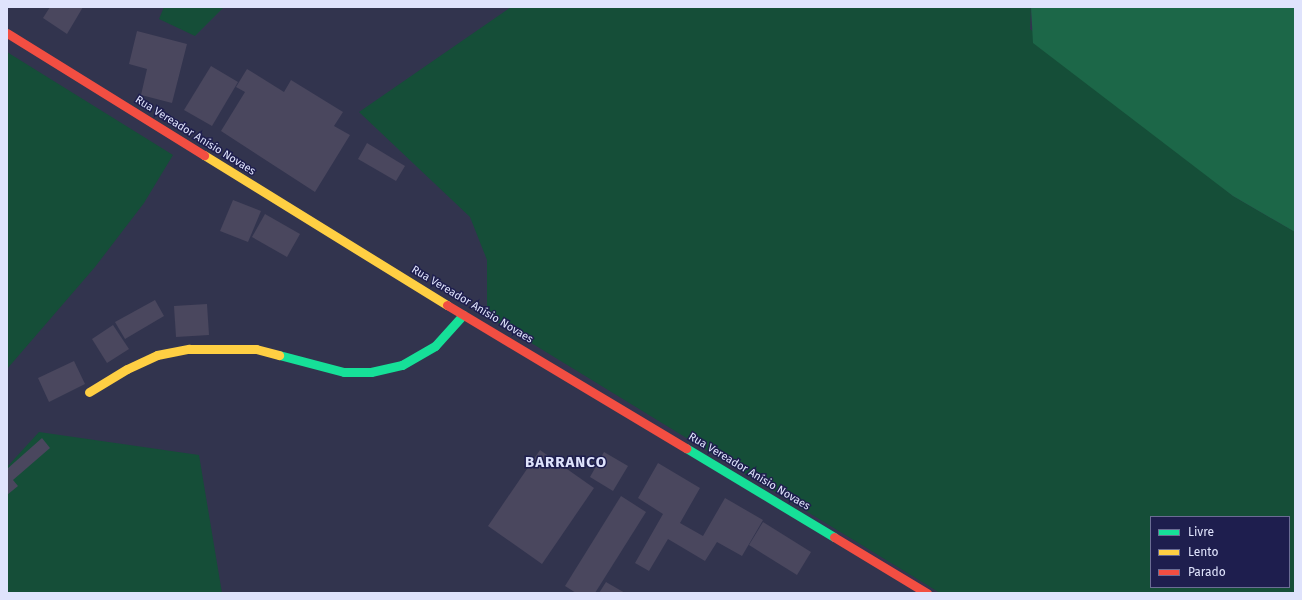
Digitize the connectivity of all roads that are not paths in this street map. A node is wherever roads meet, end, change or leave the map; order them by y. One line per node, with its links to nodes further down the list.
1 (7, 33): 2 (main road, Rua Vereador Anísio Novaes)
2 (463, 315): 3 (main road); 4 (main road, Rua Vereador Anísio Novaes)
3 (89, 392)
4 (927, 593)

